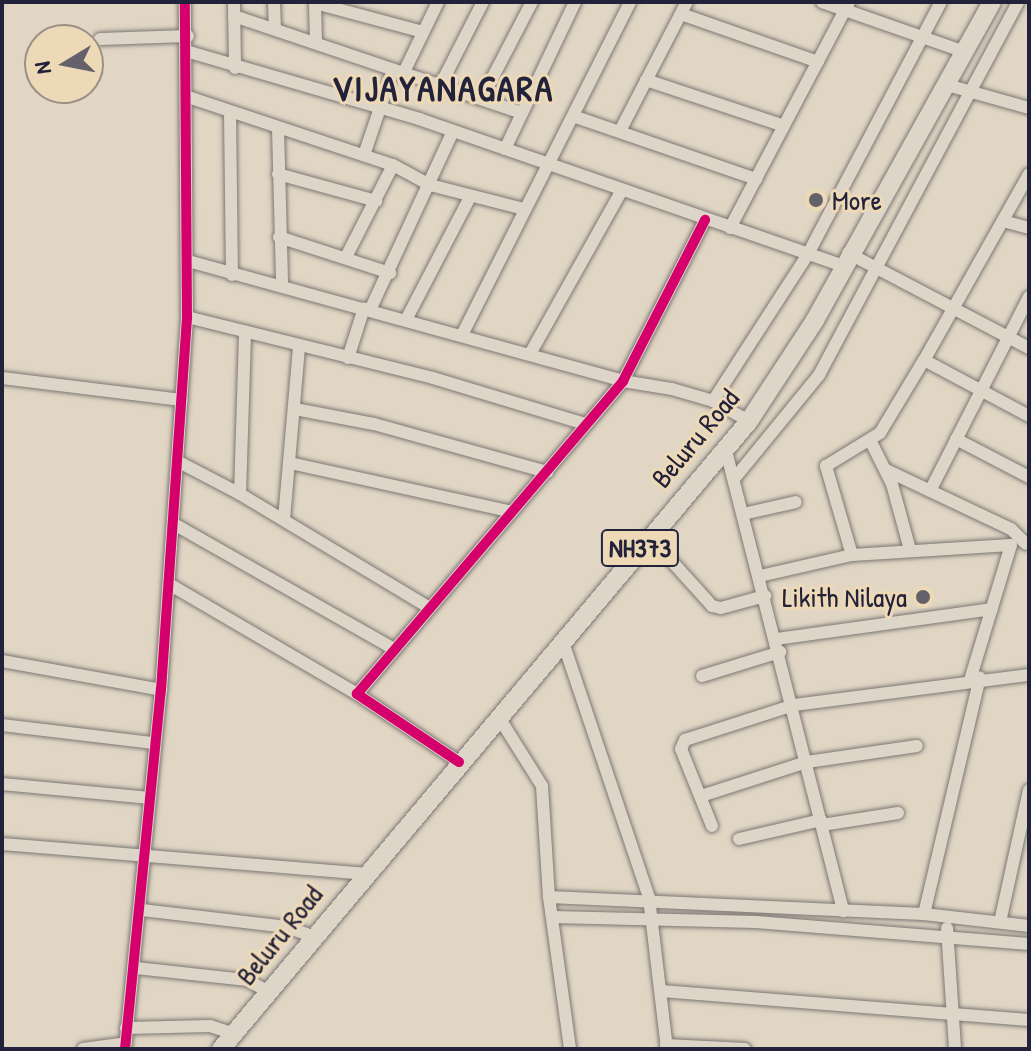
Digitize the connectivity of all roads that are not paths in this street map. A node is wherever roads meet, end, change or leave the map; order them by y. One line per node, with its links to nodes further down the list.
1 (185, 2): 19 (street)
2 (234, 2): 16 (street)
3 (274, 2): 17 (street)
4 (315, 2): 18 (street); 22 (street)
5 (438, 2): 18 (street)
6 (483, 2): 29 (street)
7 (532, 2): 32 (street)
8 (575, 2): 37 (street)
9 (630, 2): 38 (street)
10 (822, 2): 14 (street)
11 (941, 2): 20 (street)
12 (992, 2): 24 (highway, Beluru Road / NH373)
13 (1018, 2): 31 (street)
14 (846, 6): 20 (street); 25 (street)
15 (684, 8): 25 (street); 28 (street)
16 (234, 16): 17 (street); 26 (street)
17 (275, 29): 22 (street)
18 (423, 32): 27 (street)
19 (188, 36): 21 (street); 23 (street)
20 (923, 37): 24 (street); 60 (street)
21 (104, 39)
22 (316, 43): 27 (street)
23 (189, 52): 26 (street); 33 (street)
24 (965, 52): 30 (highway, Beluru Road / NH373)
25 (818, 62): 39 (street)
26 (235, 68): 35 (street)
27 (399, 71): 29 (street); 35 (street)
28 (646, 80): 39 (street); 42 (street)
29 (441, 84): 32 (street)
30 (947, 85): 31 (street); 62 (highway, Beluru Road / NH373)
31 (970, 92): 34 (street); 64 (street)
32 (483, 96): 37 (street)
33 (188, 97): 36 (street); 63 (street)
34 (1029, 108)
35 (382, 109): 41 (street); 44 (street)
36 (230, 112): 40 (street); 66 (street)
37 (522, 113): 43 (street)
38 (573, 116): 42 (street); 45 (street)
39 (784, 126): 49 (street)
40 (278, 128): 44 (street); 47 (street)
41 (453, 131): 43 (street); 50 (street)
42 (620, 131): 49 (street)
43 (505, 149): 45 (street)
44 (364, 155): 46 (street)
45 (549, 164): 51 (street); 54 (street)
46 (393, 165): 50 (street); 53 (street)
47 (278, 174): 53 (street); 59 (street)
48 (1029, 174): 56 (street)
49 (756, 179): 57 (street)
50 (430, 185): 52 (street); 65 (street)
51 (621, 192): 55 (street); 78 (street)
52 (470, 197): 54 (street); 72 (street)
53 (376, 201): 61 (street)
54 (524, 209): 74 (street)
55 (705, 220): 57 (street); 82 (street)
56 (1003, 221): 58 (street); 70 (street)
57 (730, 228): 60 (street)
58 (1029, 228)
59 (279, 237): 61 (street); 67 (street)
60 (808, 254): 62 (street); 85 (street)
61 (346, 257): 65 (street)
62 (845, 259): 64 (street); 88 (highway, Beluru Road / NH373)
63 (188, 261): 66 (street); 71 (street)
64 (878, 269): 70 (street); 98 (street)
65 (390, 273): 69 (street)
66 (232, 275): 67 (street)
67 (282, 286): 69 (street)
68 (1029, 297): 75 (street)
69 (367, 309): 72 (street); 79 (street)
70 (954, 310): 75 (street); 80 (street)
71 (187, 317): 73 (street); 84 (street)
72 (406, 320): 74 (street)
73 (245, 335): 76 (street); 100 (street)
74 (462, 335): 78 (street)
75 (1008, 338): 77 (street); 83 (street)
76 (299, 348): 79 (street); 86 (street)
77 (1029, 348)
78 (530, 354): 82 (street)
79 (348, 358): 89 (street)
80 (924, 360): 83 (street); 91 (street)
81 (2, 378): 84 (street)
82 (623, 381): 85 (street); 89 (street)
83 (983, 392): 87 (street); 90 (street)
84 (182, 400): 93 (street)
85 (713, 401): 88 (street)
86 (295, 409): 94 (street); 96 (street)
87 (1029, 416)
88 (749, 421): 92 (highway, Beluru Road / NH373)
89 (585, 424): 96 (street)
90 (956, 439): 97 (street); 99 (street)
91 (871, 442): 95 (street); 110 (street)
92 (725, 447): 98 (street); 106 (highway, Beluru Road / NH373)
93 (177, 461): 100 (street); 105 (street)
94 (290, 463): 102 (street); 104 (street)
95 (886, 470): 99 (street); 109 (street)
96 (547, 472): 102 (street)
97 (1029, 477)
98 (734, 479): 103 (street)
99 (930, 491): 107 (street)
100 (240, 494): 104 (street)
101 (796, 502): 103 (street)
102 (512, 512): 114 (street)
103 (743, 514): 111 (street)
104 (284, 519): 114 (street)
105 (174, 524): 112 (street); 118 (street)
106 (649, 536): 113 (street); 116 (highway, Beluru Road / NH373)
107 (1028, 544): 108 (street)
108 (1011, 545): 109 (street); 115 (street)
109 (910, 550): 110 (street)
110 (852, 555): 111 (street)
111 (760, 576): 113 (street)
112 (169, 584): 123 (street); 124 (street)
113 (765, 596): 117 (street)
114 (428, 607): 118 (street)
115 (992, 609): 117 (street); 122 (street)
116 (563, 642): 126 (highway, Beluru Road / NH373); 144 (street)
117 (778, 645): 121 (street); 125 (street)
118 (394, 649): 124 (street)
119 (2, 661): 123 (street)
120 (1029, 675): 122 (street)
121 (702, 676)
122 (975, 679): 125 (street); 147 (street)
123 (161, 690): 128 (street)
124 (357, 694): 130 (street)
125 (794, 705): 131 (street); 134 (street)
126 (500, 719): 130 (highway, Beluru Road / NH373); 143 (street)
127 (2, 725): 128 (street)
128 (154, 743): 135 (street)
129 (917, 746): 131 (street)
130 (459, 762): 142 (highway, Beluru Road / NH373)
131 (807, 762): 134 (street); 137 (street)
132 (2, 784): 135 (street)
133 (1029, 790): 151 (street)
134 (701, 796): 138 (street)
135 (150, 798): 141 (street)
136 (898, 813): 137 (street)
137 (822, 822): 139 (street); 146 (street)
138 (712, 826)
139 (739, 839)
140 (2, 844): 141 (street)
141 (146, 855): 142 (street); 145 (street)
142 (365, 874): 154 (highway, Beluru Road / NH373)
143 (549, 897): 144 (street); 148 (street)
144 (649, 898): 146 (street); 150 (street)
145 (142, 910): 154 (street); 156 (street)
146 (843, 911): 147 (street)
147 (924, 914): 149 (street)
148 (553, 917): 150 (street); 167 (street)
149 (945, 917): 151 (street); 153 (street)
150 (654, 918): 153 (street); 157 (street)
151 (1000, 922): 152 (street)
152 (1029, 926)
153 (949, 935): 155 (street); 159 (street)
154 (315, 937): 158 (highway, Beluru Road / NH373)
155 (1029, 944)
156 (136, 968): 158 (street); 161 (street)
157 (661, 991): 159 (street); 164 (street)
158 (269, 992): 162 (highway, Beluru Road / NH373)
159 (953, 1014): 160 (street); 169 (street)
160 (1029, 1020)
161 (126, 1028): 162 (street); 163 (street)
162 (234, 1034): 166 (highway, Beluru Road / NH373)
163 (126, 1046): 165 (street)
164 (667, 1047): 168 (street)
165 (83, 1049)
166 (221, 1049)
167 (570, 1049)
168 (745, 1049)
169 (955, 1049)

